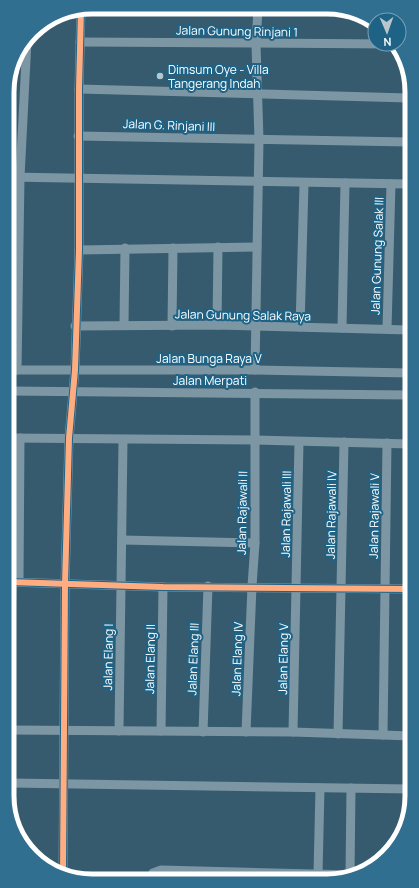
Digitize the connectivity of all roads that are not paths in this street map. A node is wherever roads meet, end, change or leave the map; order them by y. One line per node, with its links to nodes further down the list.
1 (258, 14): 4 (street)
2 (81, 15): 3 (street)
3 (80, 42): 4 (street, Jalan Gunung Rinjani 1); 7 (street)
4 (256, 44): 5 (street, Jalan Gunung Rinjani 1); 8 (street)
5 (367, 44)
6 (27, 50): 14 (street)
7 (79, 89): 8 (street); 10 (street)
8 (259, 94): 9 (street); 11 (street)
9 (405, 98)
10 (78, 136): 11 (street, Jalan G. Rinjani III); 15 (street)
11 (258, 140): 12 (street, Jalan G. Rinjani III); 16 (street)
12 (405, 142)
13 (14, 177): 14 (street)
14 (20, 177): 15 (street); 27 (street)
15 (79, 179): 16 (street); 25 (street)
16 (258, 183): 18 (street); 22 (street)
17 (345, 183): 18 (street); 19 (street); 34 (street)
18 (304, 184): 33 (street)
19 (391, 184): 20 (street); 35 (street, Jalan Gunung Salak III)
20 (405, 184)
21 (218, 247): 22 (street); 24 (street); 29 (street)
22 (257, 247): 32 (street)
23 (125, 248): 24 (street); 25 (street); 28 (street)
24 (173, 248): 31 (street)
25 (79, 250): 30 (street)
26 (14, 319): 27 (street)
27 (18, 319): 37 (street)
28 (124, 324): 30 (street, Jalan Gunung Salak Raya); 31 (street, Jalan Gunung Salak Raya)
29 (217, 325): 31 (street, Jalan Gunung Salak Raya); 32 (street, Jalan Gunung Salak Raya)
30 (75, 326): 39 (street)
31 (172, 326)
32 (256, 326): 33 (street, Jalan Gunung Salak Raya); 40 (street)
33 (300, 328): 34 (street, Jalan Gunung Salak Raya)
34 (342, 328): 35 (street, Jalan Gunung Salak Raya)
35 (387, 329): 36 (street, Jalan Gunung Salak Raya)
36 (405, 330)
37 (14, 360)
38 (14, 370): 39 (street, Jalan Bunga Raya V)
39 (75, 370): 40 (street, Jalan Bunga Raya V); 43 (street)
40 (255, 370): 41 (street, Jalan Bunga Raya V)
41 (405, 374)
42 (14, 391): 43 (street, Jalan Merpati)
43 (73, 391): 44 (street, Jalan Merpati); 48 (street)
44 (255, 392): 45 (street, Jalan Merpati); 50 (street, Jalan Rajawali II)
45 (405, 395)
46 (14, 438): 47 (street)
47 (20, 438): 48 (street); 57 (street)
48 (69, 438): 49 (street); 58 (street)
49 (123, 440): 50 (street); 55 (street, Jalan Elang I)
50 (255, 440): 51 (street); 56 (street, Jalan Rajawali II)
51 (299, 442): 52 (street); 63 (street, Jalan Rajawali III)
52 (344, 442): 53 (street); 64 (street, Jalan Rajawali IV)
53 (387, 443): 54 (street); 65 (street, Jalan Rajawali V)
54 (405, 444)
55 (122, 540): 56 (street); 59 (street, Jalan Elang I)
56 (255, 543): 61 (street, Jalan Rajawali II)
57 (14, 582): 58 (street)
58 (65, 584): 59 (street); 68 (street)
59 (121, 585): 62 (street); 69 (street, Jalan Elang I)
60 (208, 586): 61 (street); 62 (street); 71 (street, Jalan Elang III)
61 (252, 586): 63 (street); 72 (street, Jalan Elang IV)
62 (163, 587): 70 (street, Jalan Elang II)
63 (296, 588): 64 (street); 73 (street, Jalan Elang V)
64 (341, 588): 65 (street); 74 (street, Jalan Rajawali IV)
65 (385, 589): 66 (street); 75 (street, Jalan Rajawali V)
66 (405, 589)
67 (14, 730): 68 (street)
68 (64, 730): 69 (street); 78 (street)
69 (119, 730): 70 (street)
70 (161, 732): 71 (street)
71 (203, 732): 72 (street)
72 (246, 732): 73 (street)
73 (293, 732): 74 (street)
74 (338, 734): 75 (street)
75 (383, 735): 76 (street)
76 (405, 736)
77 (14, 783): 78 (street)
78 (63, 784): 79 (street); 82 (street)
79 (320, 788): 80 (street); 85 (street)
80 (351, 788): 81 (street); 83 (street)
81 (405, 789)
82 (63, 868)
83 (352, 870)
84 (153, 874): 85 (street)
85 (318, 874)

